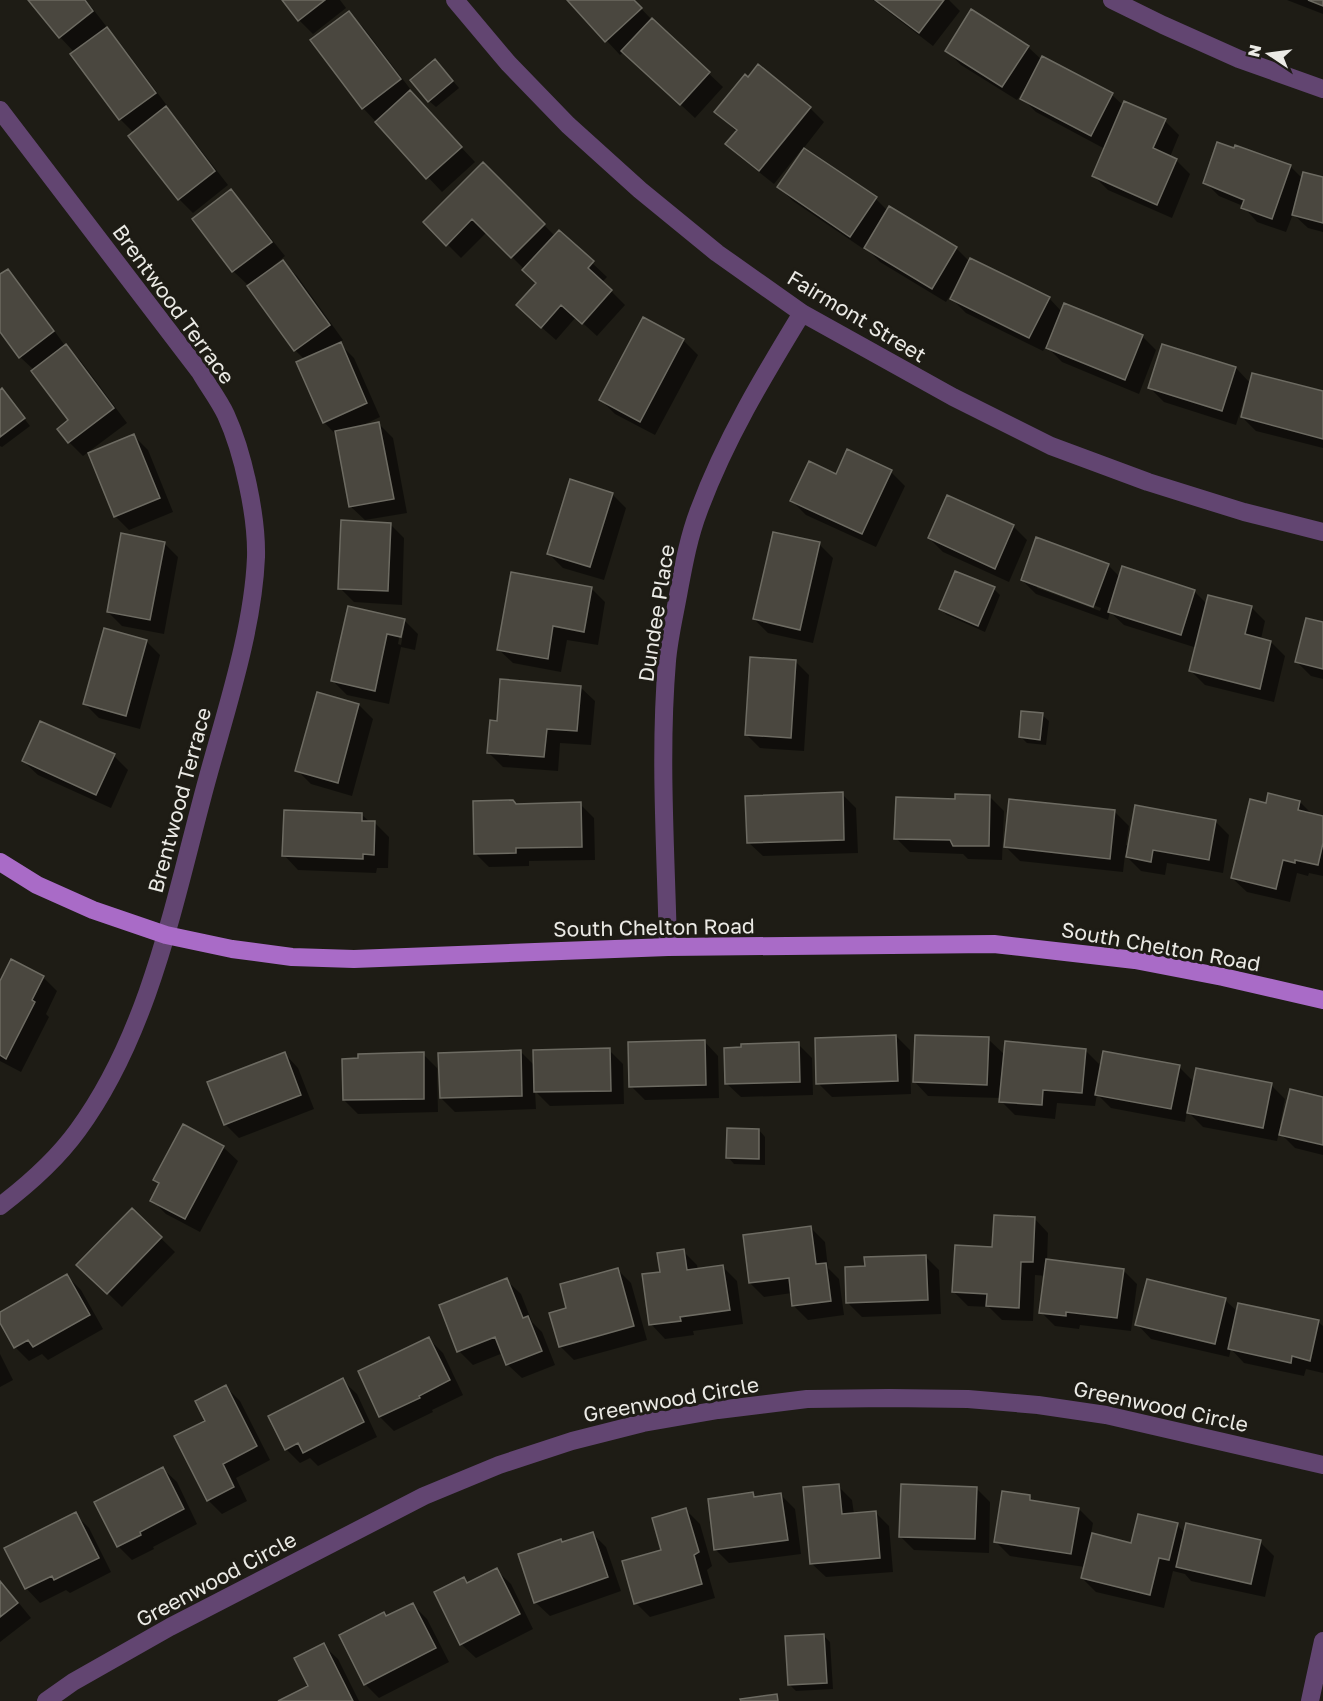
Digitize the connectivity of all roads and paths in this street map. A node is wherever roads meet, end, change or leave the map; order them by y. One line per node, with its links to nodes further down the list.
1 (455, 0): 5 (street, Fairmont Street)
2 (1112, 0): 3 (street)
3 (1323, 89)
4 (0, 110): 8 (street, Brentwood Terrace)
5 (802, 314): 6 (street, Fairmont Street); 9 (street, Dundee Place)
6 (1323, 532)
7 (0, 862): 8 (main road, South Chelton Road)
8 (166, 935): 9 (main road, South Chelton Road); 11 (street, Brentwood Terrace)
9 (668, 947): 10 (main road, South Chelton Road)
10 (1323, 1000)
11 (0, 1206)
12 (1323, 1465): 14 (street, Greenwood Circle)
13 (1323, 1641): 15 (street)
14 (46, 1701)
15 (1310, 1701)

